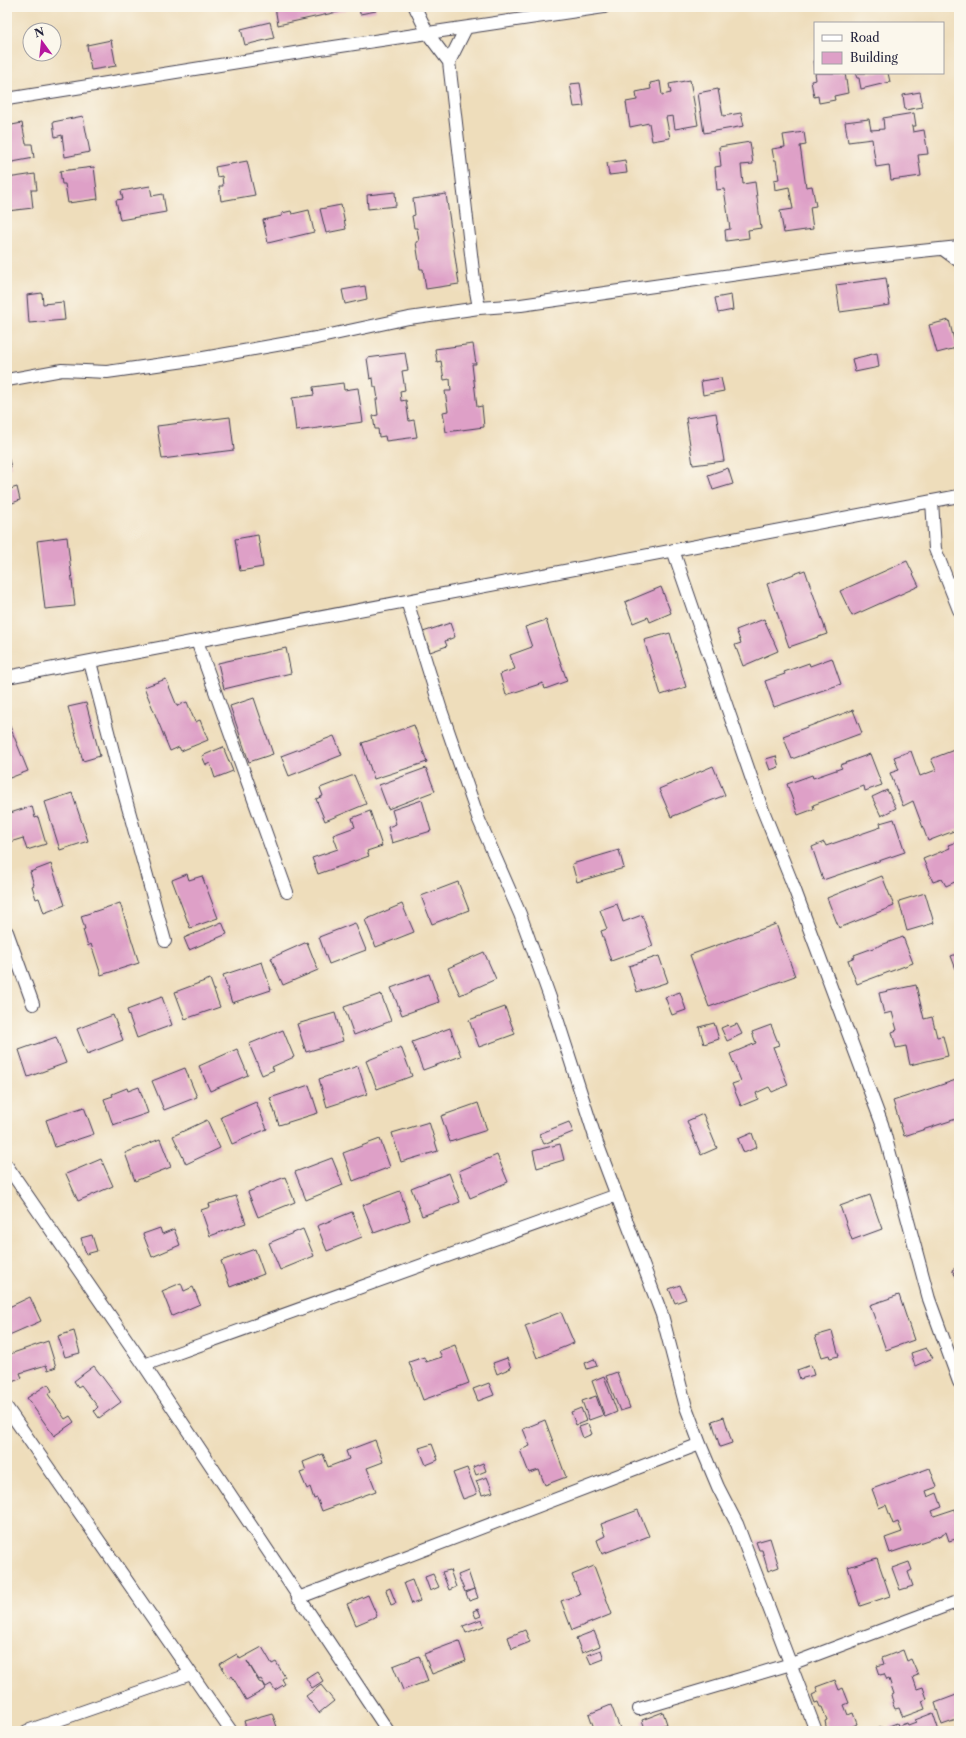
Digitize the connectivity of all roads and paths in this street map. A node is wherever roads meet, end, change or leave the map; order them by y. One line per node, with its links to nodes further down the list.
1 (415, 7): 4 (street)
2 (604, 7): 3 (street)
3 (466, 28): 4 (street); 5 (street)
4 (428, 34): 5 (street); 6 (street)
5 (449, 62): 10 (street)
6 (7, 99)
7 (959, 247): 8 (street)
8 (944, 250): 9 (street); 10 (street)
9 (959, 261)
10 (479, 308): 11 (street)
11 (7, 380)
12 (959, 496): 13 (street)
13 (932, 501): 14 (street); 16 (street)
14 (673, 550): 15 (street); 27 (street)
15 (407, 601): 17 (street); 25 (street)
16 (959, 610)
17 (197, 641): 18 (street); 20 (street)
18 (90, 662): 19 (street); 22 (street)
19 (7, 677)
20 (287, 892)
21 (7, 932): 23 (street)
22 (165, 940)
23 (33, 1004)
24 (7, 1166): 26 (street)
25 (617, 1195): 26 (street); 29 (street)
26 (144, 1365): 30 (street)
27 (959, 1382)
28 (7, 1408): 33 (street)
29 (700, 1444): 30 (street); 32 (street)
30 (298, 1598): 37 (street)
31 (959, 1601): 32 (street)
32 (792, 1664): 34 (street); 38 (street)
33 (191, 1674): 35 (street); 36 (street)
34 (639, 1709)
35 (27, 1731)
36 (231, 1731)
37 (388, 1731)
38 (816, 1731)

